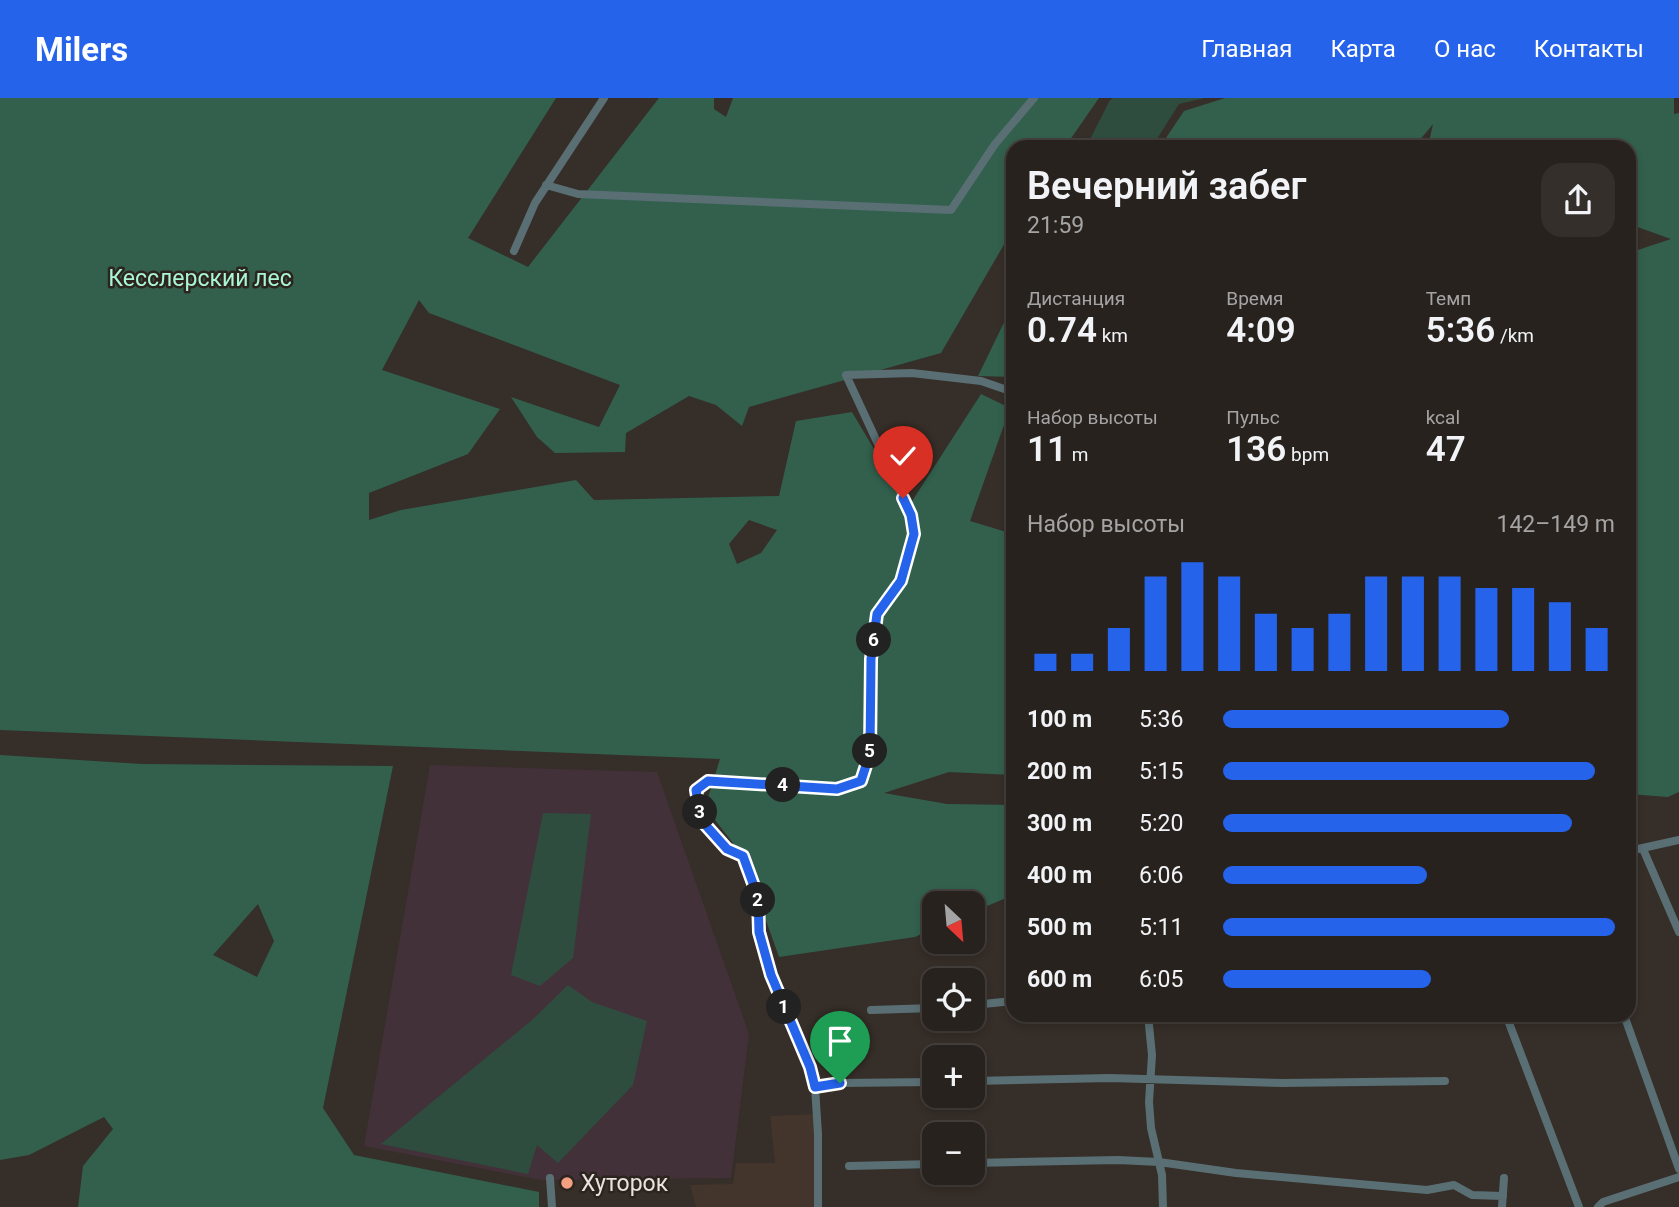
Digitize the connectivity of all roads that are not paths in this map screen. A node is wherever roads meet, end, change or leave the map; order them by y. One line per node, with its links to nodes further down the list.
1 (604, 98): 3 (street)
2 (1034, 98): 3 (street)
3 (546, 185): 4 (street)
4 (514, 251)
5 (1006, 390): 21 (street)
6 (1679, 840): 7 (street)
7 (1643, 849): 8 (street); 9 (street)
8 (1636, 850)
9 (1679, 932)
10 (1006, 1002): 11 (street)
11 (985, 1004)
12 (922, 1009): 13 (street)
13 (871, 1010)
14 (1148, 1022): 17 (street)
15 (1509, 1022): 35 (street)
16 (1626, 1022): 26 (street)
17 (1151, 1080): 18 (street); 19 (street); 23 (street)
18 (985, 1081)
19 (1445, 1081)
20 (922, 1082): 21 (street)
21 (815, 1087): 32 (street)
22 (985, 1163): 23 (street)
23 (1159, 1163): 30 (street); 33 (street)
24 (922, 1164): 25 (street)
25 (849, 1166)
26 (1679, 1169)
27 (1679, 1177): 36 (street)
28 (550, 1178): 31 (street)
29 (1504, 1178): 30 (street)
30 (1503, 1196): 34 (street)
31 (552, 1207)
32 (818, 1207)
33 (1163, 1207)
34 (1502, 1207)
35 (1579, 1207)
36 (1598, 1207)

